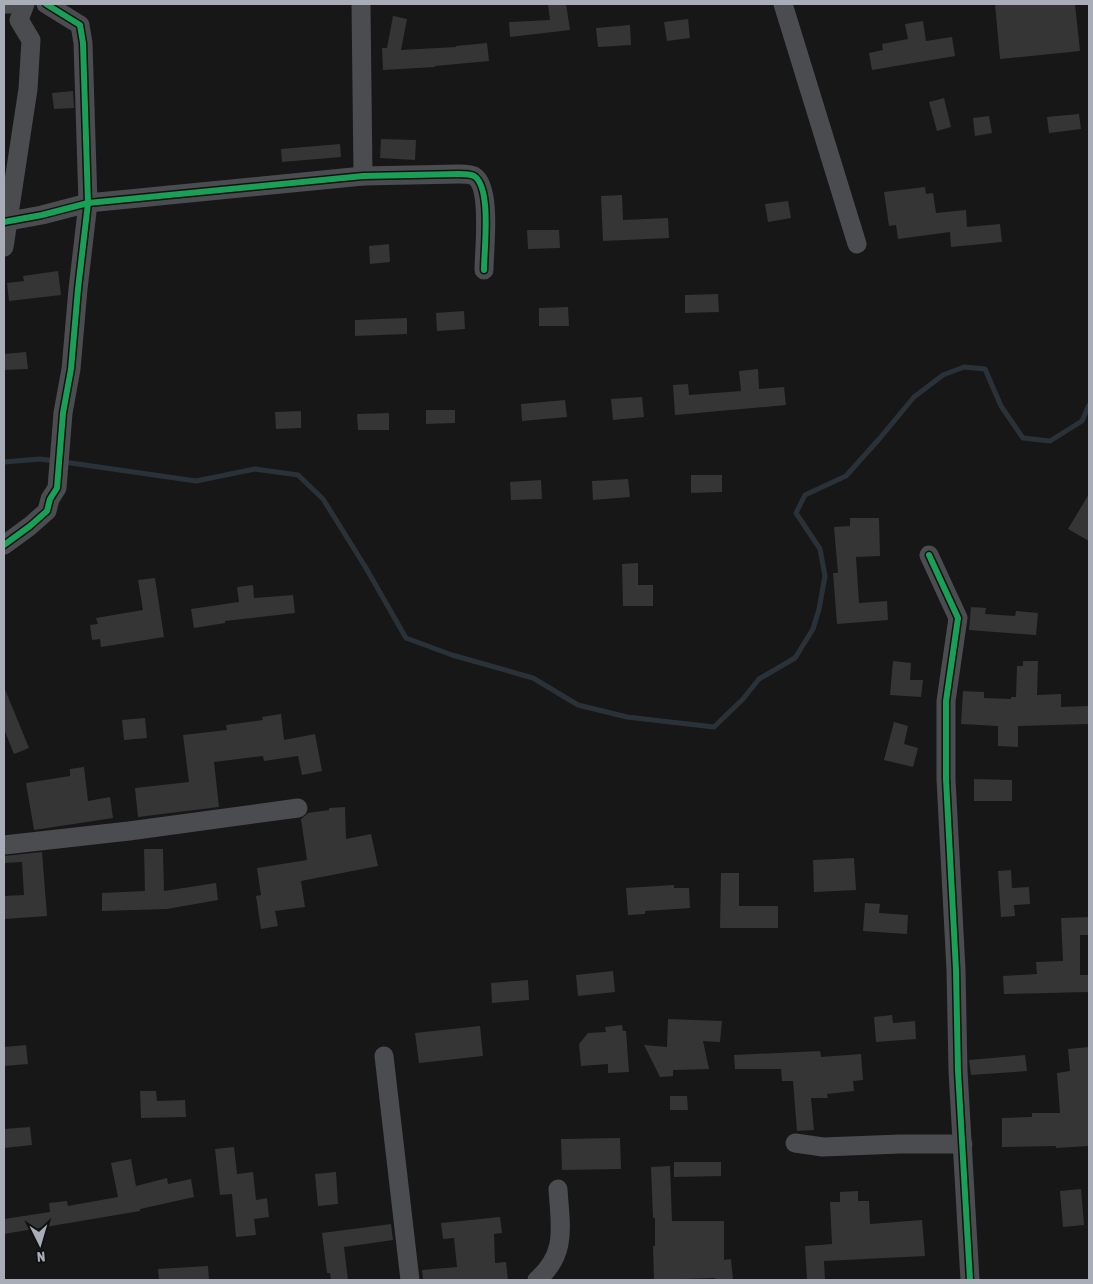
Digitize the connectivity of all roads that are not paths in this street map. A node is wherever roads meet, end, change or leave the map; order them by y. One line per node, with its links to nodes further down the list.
1 (4, 4): 2 (street)
2 (13, 4)
3 (25, 4): 9 (street)
4 (46, 4): 8 (street)
5 (362, 4): 7 (street)
6 (783, 4): 10 (street)
7 (363, 176): 8 (street); 12 (street)
8 (88, 203): 9 (street); 13 (street)
9 (6, 222): 11 (street)
10 (857, 244)
11 (4, 247)
12 (484, 270)
13 (4, 545)
14 (929, 555): 19 (street)
15 (298, 808): 16 (street)
16 (4, 845)
17 (384, 1056): 21 (street)
18 (795, 1143): 19 (street)
19 (963, 1144): 23 (street)
20 (558, 1189): 22 (street)
21 (410, 1280)
22 (537, 1280)
23 (970, 1280)

